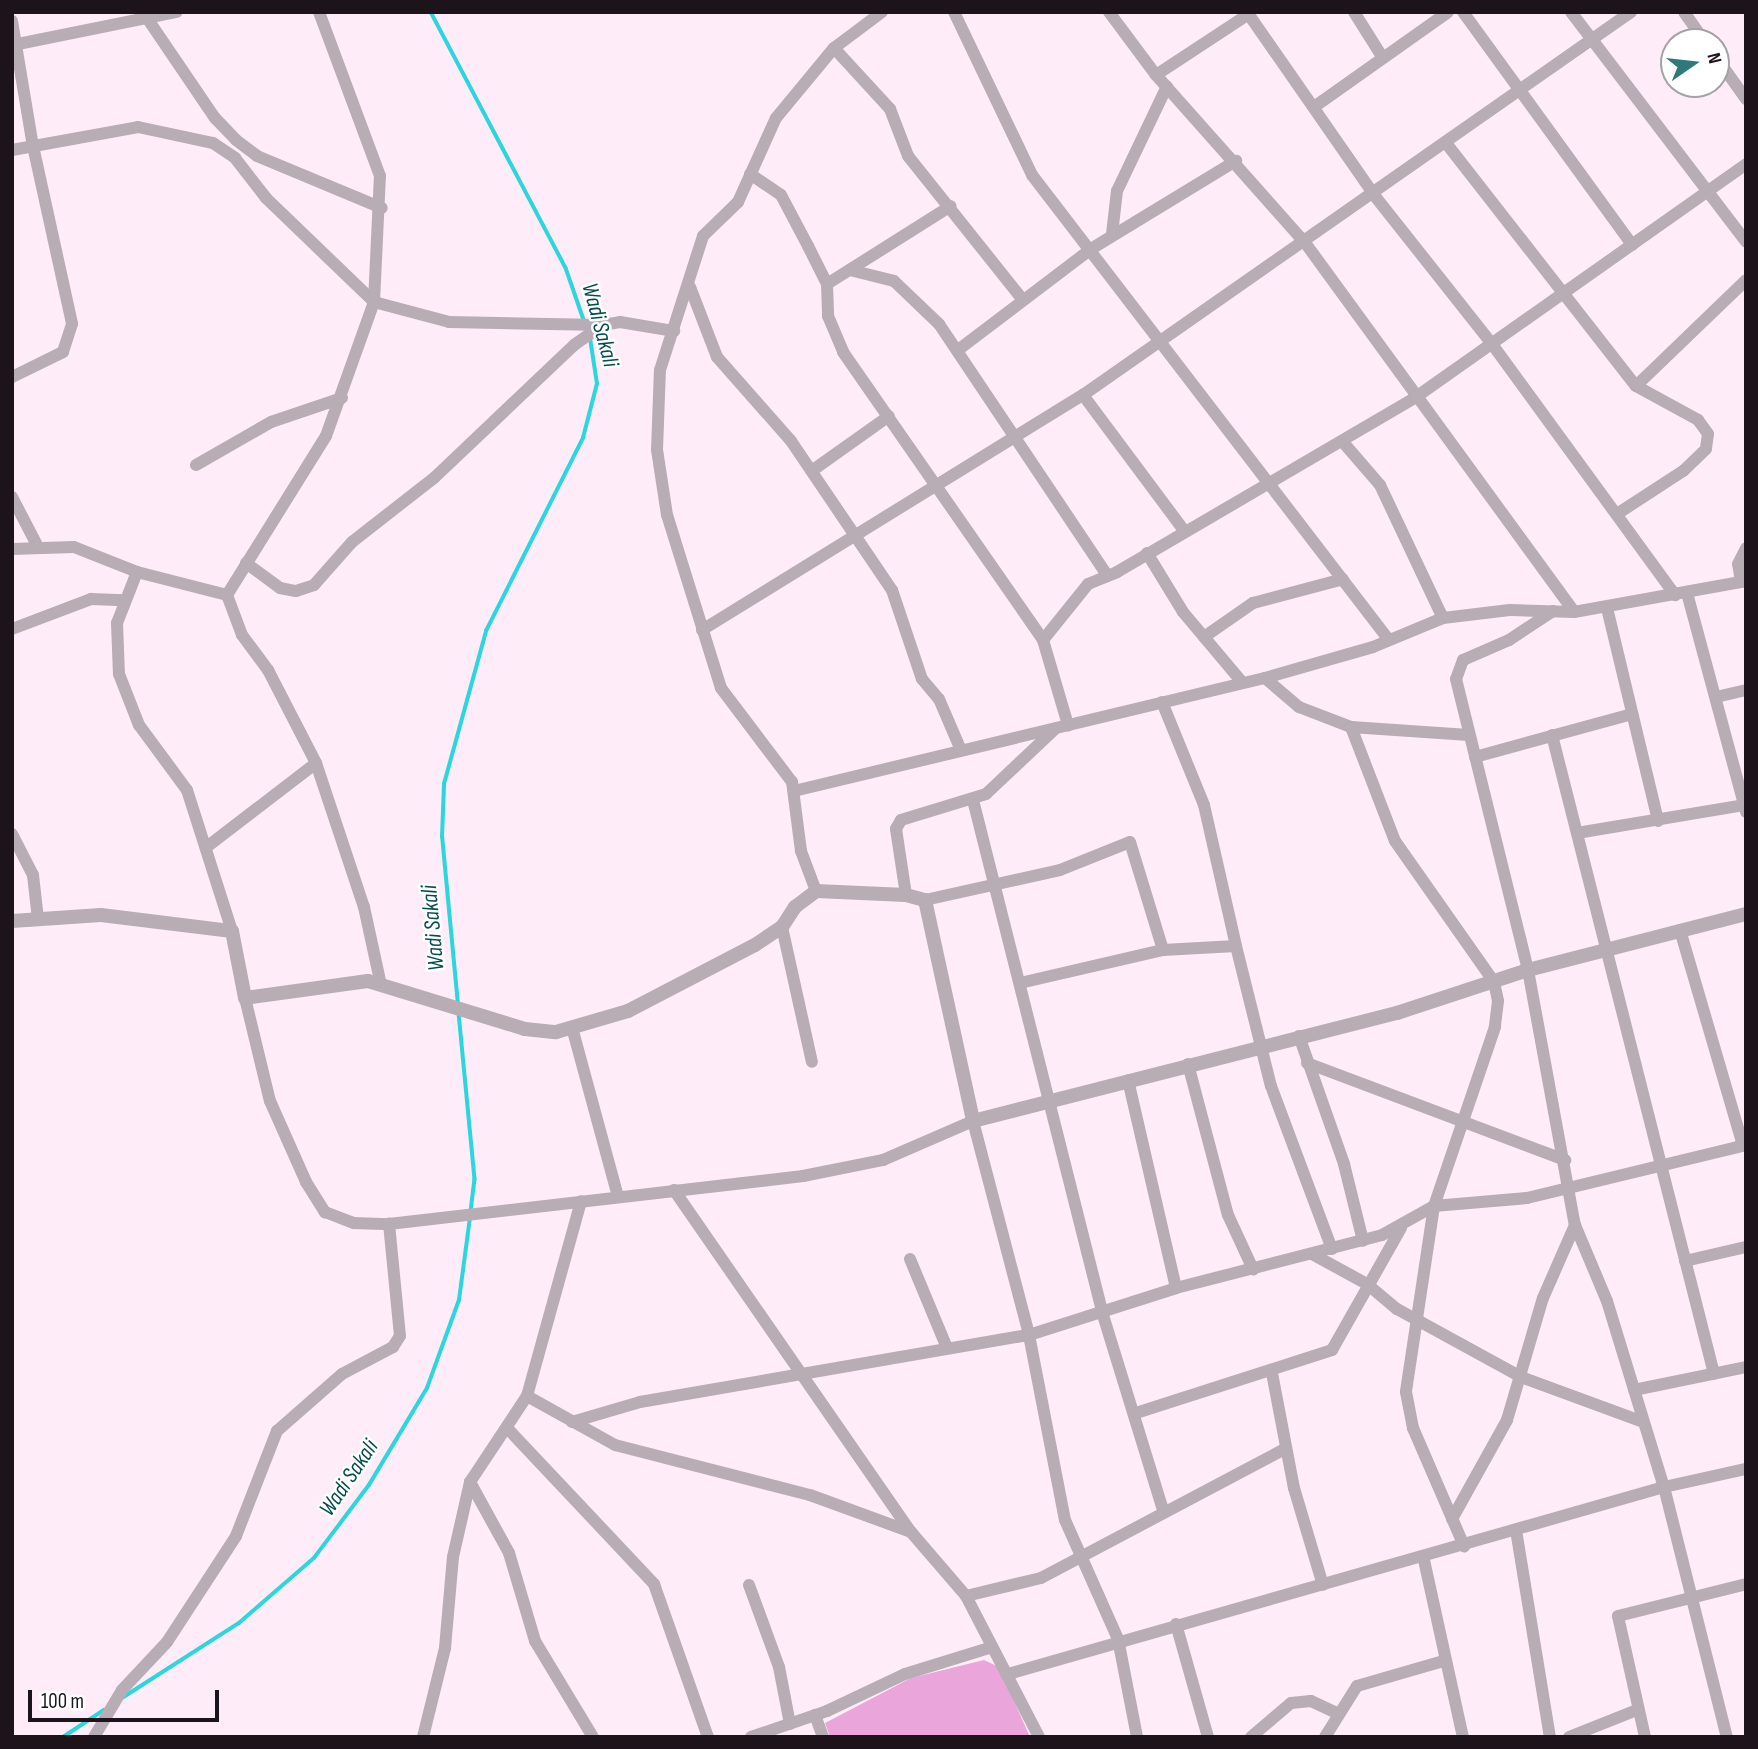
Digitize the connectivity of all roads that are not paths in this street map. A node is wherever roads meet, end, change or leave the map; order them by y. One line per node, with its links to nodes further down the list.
1 (177, 12): 14 (street)
2 (320, 12): 38 (street)
3 (882, 12): 19 (street)
4 (954, 12): 43 (street)
5 (1109, 12): 21 (street)
6 (1353, 12): 20 (street)
7 (1448, 12): 20 (street)
8 (1463, 12): 24 (street)
9 (1571, 12): 17 (street)
10 (1631, 12): 17 (street)
11 (1684, 12): 16 (street)
12 (1248, 13): 21 (street); 26 (street)
13 (121, 16): 14 (street); 18 (street)
14 (147, 18): 27 (street)
15 (12, 21): 18 (street)
16 (1695, 28)
17 (1591, 40): 24 (street); 35 (street)
18 (15, 45): 29 (street)
19 (834, 48): 34 (street); 37 (street)
20 (1383, 58): 26 (street)
21 (1156, 75): 23 (street)
22 (1730, 77): 25 (street)
23 (1167, 86): 32 (street); 39 (street)
24 (1520, 90): 28 (street); 42 (street)
25 (1746, 99)
26 (1314, 107): 36 (street)
27 (236, 140): 31 (street); 38 (street)
28 (1446, 143): 36 (street); 48 (street)
29 (33, 146): 30 (street); 31 (street); 56 (street)
30 (12, 150)
31 (234, 158): 50 (street)
32 (1236, 162): 39 (street); 41 (street)
33 (1746, 164): 35 (street)
34 (750, 174): 46 (street); 47 (street)
35 (1707, 192): 40 (street); 42 (street)
36 (1374, 195): 41 (street); 54 (street)
37 (951, 206): 44 (street); 49 (street)
38 (382, 208): 50 (street)
39 (1112, 234): 43 (street)
40 (1746, 242)
41 (1306, 244): 53 (street); 59 (street)
42 (1632, 246): 48 (street)
43 (1091, 249): 49 (street); 53 (street)
44 (850, 270): 46 (street); 55 (street)
45 (1746, 279): 57 (street)
46 (827, 284): 61 (street)
47 (690, 287): 52 (street); 65 (street)
48 (1562, 295): 54 (street); 57 (street)
49 (1023, 300): 55 (street)
50 (374, 302): 51 (street); 60 (street)
51 (603, 325): 52 (street); 76 (street)
52 (674, 331): 89 (street)
53 (1164, 340): 58 (street); 66 (street)
54 (1492, 344): 59 (street); 69 (street)
55 (958, 350): 62 (street)
56 (12, 377)
57 (1636, 386): 69 (street)
58 (1083, 395): 62 (street); 70 (street)
59 (1416, 397): 63 (street); 86 (street)
60 (342, 398): 64 (street); 76 (street)
61 (889, 416): 65 (street); 67 (street)
62 (1015, 440): 67 (street); 78 (street)
63 (1342, 441): 66 (street); 87 (street)
64 (196, 465)
65 (813, 470): 71 (street)
66 (1270, 483): 70 (street); 79 (street)
67 (935, 488): 71 (street); 91 (street)
68 (12, 497): 72 (street)
69 (1617, 514): 81 (street)
70 (1183, 530): 75 (street)
71 (859, 537): 89 (street); 103 (street)
72 (38, 547): 74 (street); 77 (street)
73 (1746, 548): 80 (street)
74 (12, 549)
75 (1147, 553): 78 (street); 90 (street)
76 (246, 563): 82 (street)
77 (137, 572): 82 (street); 83 (street)
78 (1108, 576): 91 (street)
79 (1343, 579): 90 (street); 92 (street)
80 (1743, 582): 81 (street)
81 (1681, 594): 84 (street); 96 (street)
82 (227, 596): 105 (street)
83 (124, 600): 88 (street); 112 (street)
84 (1607, 608): 86 (street); 98 (street)
85 (1553, 611): 86 (street); 87 (street); 101 (street)
86 (1574, 612)
87 (1443, 618): 92 (street)
88 (12, 629)
89 (702, 630): 106 (street)
90 (1204, 637): 94 (street)
91 (1042, 640): 99 (street)
92 (1389, 640): 93 (street)
93 (1265, 678): 94 (street); 100 (street)
94 (1242, 682): 97 (street)
95 (1746, 690): 96 (street)
96 (1716, 696): 108 (street)
97 (1162, 702): 99 (street); 123 (street)
98 (1632, 714): 102 (street); 109 (street)
99 (1062, 726): 103 (street); 107 (street)
100 (1351, 727): 101 (street); 127 (street)
101 (1469, 735): 104 (street)
102 (1552, 735): 104 (street); 110 (street)
103 (960, 748): 106 (street)
104 (1475, 757): 126 (street)
105 (316, 763): 112 (street); 129 (street)
106 (794, 791): 114 (street)
107 (973, 800): 113 (street); 115 (street)
108 (1745, 809): 109 (street)
109 (1657, 821): 110 (street)
110 (1577, 833): 124 (street)
111 (12, 834): 118 (street)
112 (208, 846): 122 (street)
113 (995, 886): 116 (street); 125 (street); 128 (street)
114 (816, 891): 115 (street); 120 (street)
115 (906, 895): 116 (street)
116 (925, 900): 139 (street)
117 (1746, 914): 121 (street)
118 (38, 919): 119 (street); 122 (street)
119 (12, 921)
120 (782, 927): 131 (street); 134 (street)
121 (1680, 930): 124 (street); 141 (street)
122 (232, 931): 130 (street)
123 (1236, 946): 125 (street); 133 (street)
124 (1606, 948): 126 (street); 143 (street)
125 (1163, 950): 128 (street)
126 (1528, 970): 127 (street); 142 (street)
127 (1494, 982): 132 (street); 140 (street)
128 (1020, 983): 138 (street)
129 (381, 985): 130 (street); 131 (street)
130 (246, 998): 149 (street)
131 (573, 1031): 146 (street)
132 (1299, 1036): 133 (street); 135 (street)
133 (1260, 1045): 136 (street); 154 (street)
134 (812, 1062)
135 (1307, 1063): 140 (street); 152 (street)
136 (1188, 1064): 137 (street); 158 (street)
137 (1128, 1080): 138 (street); 160 (street)
138 (1049, 1101): 139 (street); 161 (street)
139 (973, 1121): 145 (street); 163 (street)
140 (1462, 1122): 142 (street); 148 (street)
141 (1744, 1145): 143 (street)
142 (1565, 1160): 144 (street)
143 (1659, 1166): 144 (street); 157 (street)
144 (1570, 1187): 148 (street); 150 (street)
145 (674, 1190): 146 (street); 168 (street)
146 (618, 1197): 147 (street)
147 (582, 1201): 149 (street); 171 (street)
148 (1434, 1206): 151 (street); 162 (street)
149 (388, 1224): 201 (street)
150 (1575, 1225): 169 (street); 170 (street)
151 (1401, 1228): 152 (street); 159 (street)
152 (1363, 1241): 154 (street)
153 (1746, 1247): 157 (street)
154 (1332, 1249): 155 (street)
155 (1312, 1254): 158 (street); 159 (street)
156 (910, 1259): 164 (street)
157 (1685, 1261): 167 (street)
158 (1253, 1269): 160 (street)
159 (1367, 1284): 162 (street); 166 (street)
160 (1176, 1288): 161 (street)
161 (1103, 1315): 163 (street); 172 (street)
162 (1419, 1318): 169 (street); 181 (street)
163 (1029, 1335): 164 (street); 185 (street)
164 (947, 1348): 168 (street)
165 (1746, 1367): 167 (street)
166 (1272, 1373): 172 (street); 176 (street)
167 (1714, 1374): 170 (street)
168 (804, 1376): 173 (street); 183 (street)
169 (1521, 1377): 174 (street); 181 (street)
170 (1634, 1390): 174 (street)
171 (527, 1396): 173 (street); 175 (street)
172 (1136, 1413): 180 (street)
173 (572, 1422): 183 (street)
174 (1643, 1422): 179 (street)
175 (509, 1430): 178 (street); 204 (street)
176 (1285, 1449): 180 (street); 189 (street)
177 (1746, 1469): 179 (street)
178 (470, 1482): 202 (street); 203 (street)
179 (1664, 1487): 182 (street); 191 (street)
180 (1163, 1510): 185 (street)
181 (1451, 1519): 184 (street)
182 (1516, 1530): 184 (street); 213 (street)
183 (911, 1532): 190 (street)
184 (1464, 1546): 186 (street)
185 (1082, 1553): 190 (street); 193 (street)
186 (1424, 1559): 189 (street); 195 (street)
187 (1746, 1584): 191 (street)
188 (749, 1585): 200 (street)
189 (1323, 1585): 192 (street)
190 (966, 1596): 194 (street)
191 (1691, 1596): 197 (street); 216 (street)
192 (1176, 1624): 193 (street); 209 (street)
193 (1118, 1639): 196 (street); 208 (street)
194 (989, 1648): 196 (street); 199 (street)
195 (1443, 1661): 198 (street); 212 (street)
196 (1008, 1674): 207 (street)
197 (1637, 1710): 214 (street); 215 (street)
198 (1337, 1713): 210 (street); 211 (street)
199 (815, 1715): 200 (street); 206 (street)
200 (790, 1724): 205 (street)
201 (94, 1737)
202 (423, 1737)
203 (593, 1737)
204 (708, 1737)
205 (751, 1737)
206 (823, 1737)
207 (1039, 1737)
208 (1137, 1737)
209 (1208, 1737)
210 (1251, 1737)
211 (1325, 1737)
212 (1463, 1737)
213 (1550, 1737)
214 (1569, 1737)
215 (1644, 1737)
216 (1727, 1737)

